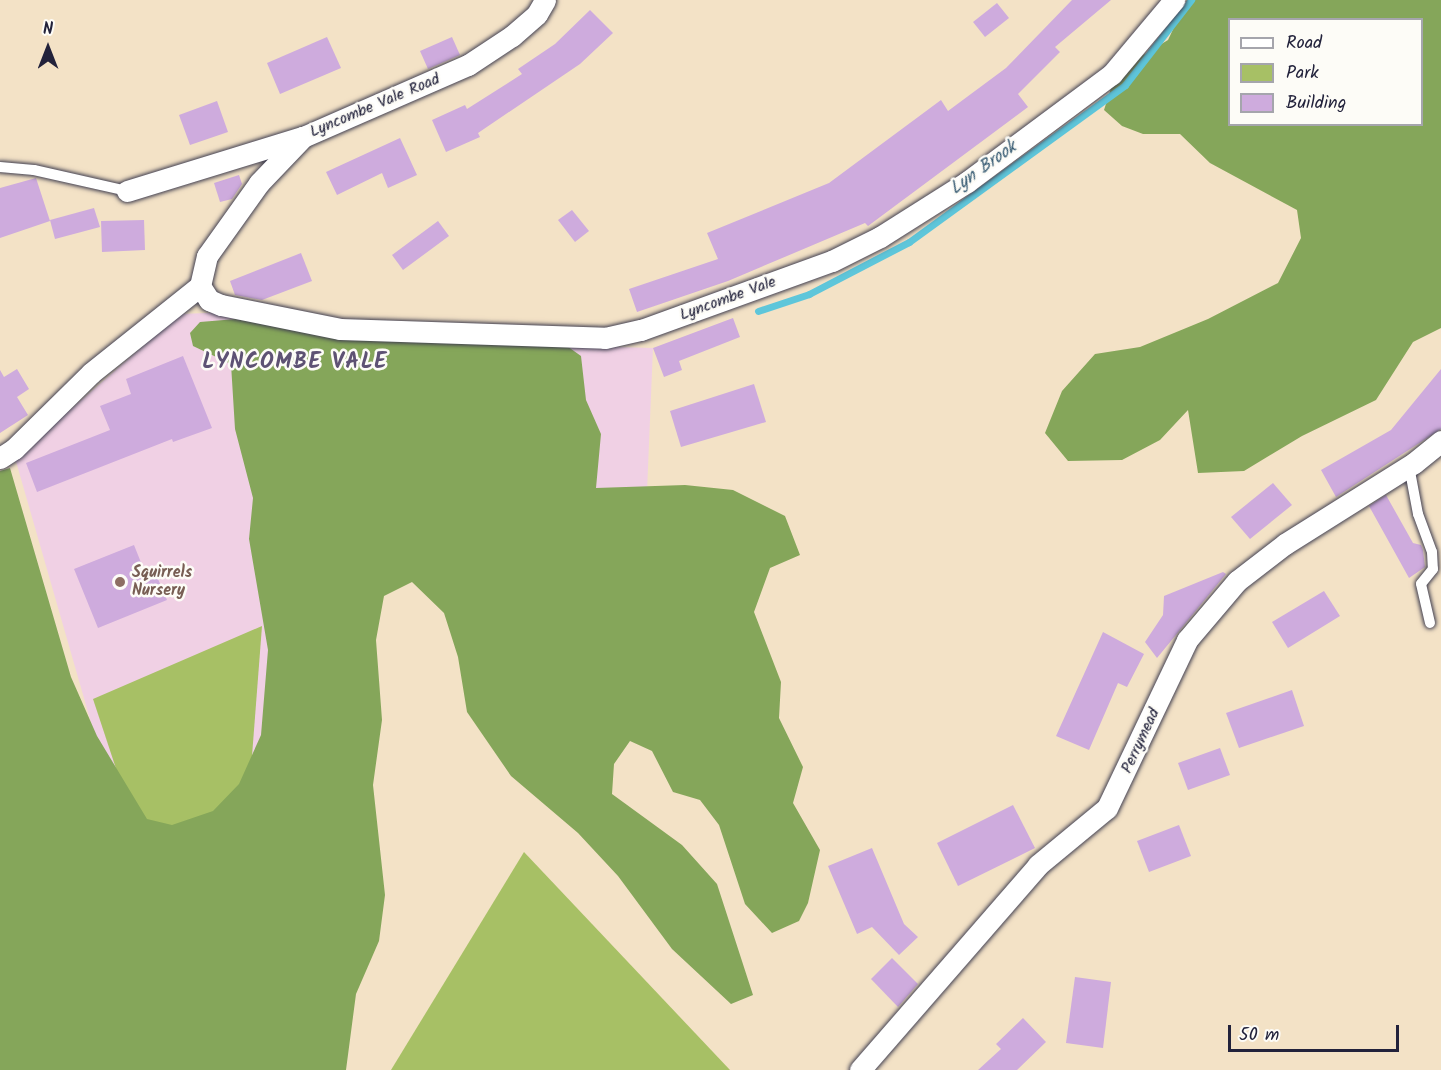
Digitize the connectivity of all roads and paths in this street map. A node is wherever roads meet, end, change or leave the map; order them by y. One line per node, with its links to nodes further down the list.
1 (545, 0): 3 (street, Lyncombe Vale Road)
2 (1174, 0): 6 (street, Lyncombe Vale)
3 (303, 137): 5 (street); 6 (street, Lyncombe Vale Road)
4 (0, 167): 5 (lane)
5 (127, 191)
6 (200, 286): 8 (street)
7 (1441, 441): 9 (street, Perrymead)
8 (0, 458)
9 (1409, 466): 10 (lane); 11 (street, Perrymead)
10 (1430, 623)
11 (860, 1070)

